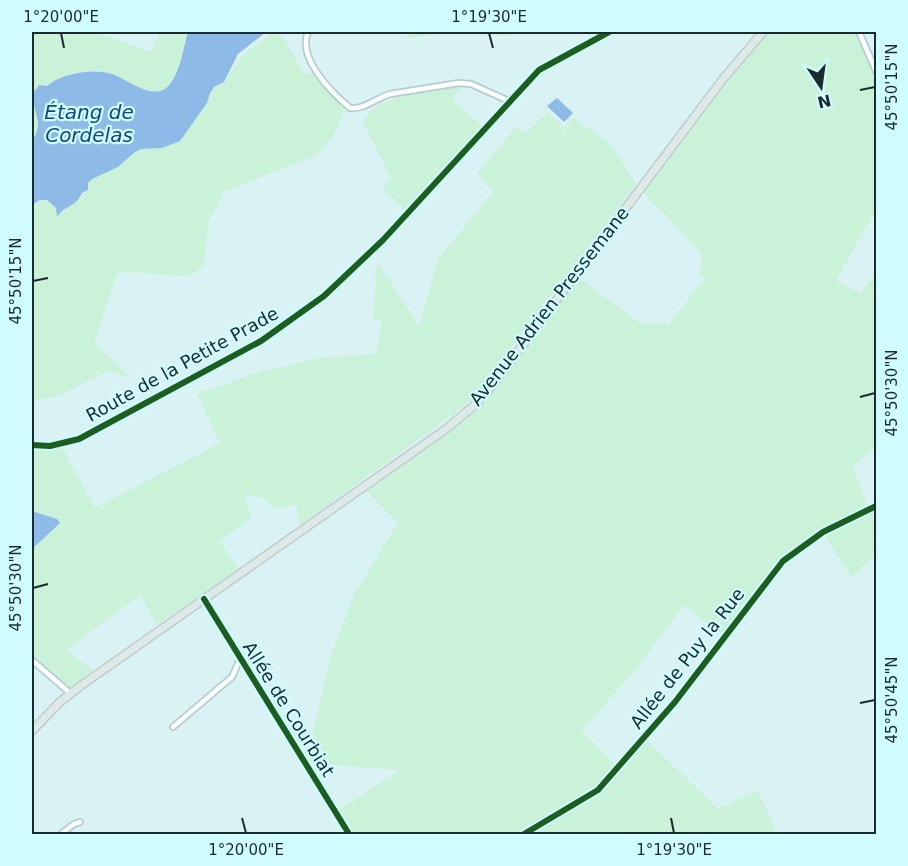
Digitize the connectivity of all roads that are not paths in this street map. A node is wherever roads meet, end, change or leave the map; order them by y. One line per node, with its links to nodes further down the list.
1 (309, 32): 6 (street)
2 (609, 32): 6 (street, Route de la Petite Prade)
3 (763, 32): 9 (main road, Avenue Adrien Pressemane)
4 (859, 32): 5 (street)
5 (876, 71)
6 (509, 101): 7 (street, Route de la Petite Prade)
7 (32, 445)
8 (876, 506): 18 (street, Allée de Puy la Rue)
9 (204, 599): 10 (street, Allée de Courbiat); 12 (main road, Avenue Adrien Pressemane)
10 (240, 659): 13 (street); 17 (street, Allée de Courbiat)
11 (32, 660): 12 (street)
12 (70, 693): 14 (main road, Avenue Adrien Pressemane)
13 (173, 727)
14 (32, 731)
15 (80, 822): 16 (street)
16 (61, 834)
17 (349, 834)
18 (524, 834)

